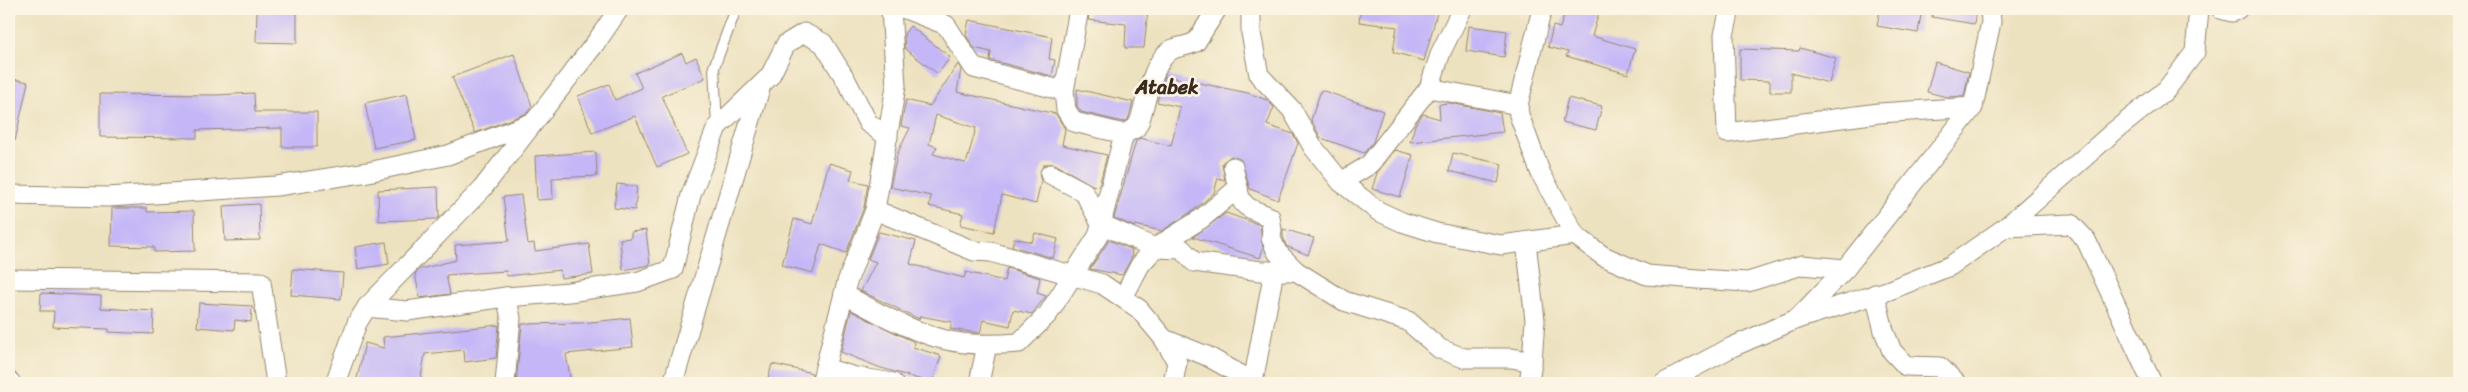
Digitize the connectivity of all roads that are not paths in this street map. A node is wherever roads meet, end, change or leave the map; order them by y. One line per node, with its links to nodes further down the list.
1 (619, 9): 20 (street)
2 (736, 9): 21 (lane)
3 (891, 9): 23 (street)
4 (905, 9): 17 (street)
5 (1078, 9): 17 (street)
6 (1217, 9): 22 (street)
7 (1251, 9): 26 (street)
8 (1462, 9): 16 (street)
9 (1542, 9): 18 (street)
10 (1730, 9): 19 (street)
11 (1990, 9): 19 (street)
12 (2199, 9): 31 (street)
13 (2221, 9): 14 (street)
14 (2238, 9)
15 (762, 83): 21 (street); 23 (street); 54 (street)
16 (1429, 88): 18 (street); 26 (street)
17 (1064, 91): 22 (street)
18 (1518, 105): 32 (street)
19 (1973, 107): 35 (street)
20 (534, 122): 28 (street); 44 (street)
21 (717, 127): 42 (street)
22 (1124, 134): 30 (street)
23 (888, 138): 29 (street)
24 (1233, 167): 27 (street)
25 (1050, 174): 30 (street)
26 (1341, 182): 33 (street)
27 (1238, 188): 34 (street); 37 (street)
28 (9, 195)
29 (875, 210): 38 (street); 40 (street)
30 (1101, 224): 34 (street); 38 (street)
31 (2006, 227): 41 (street); 61 (street)
32 (1575, 235): 33 (street); 35 (street)
33 (1526, 242): 48 (street)
34 (1155, 248): 36 (street); 43 (street)
35 (1845, 269): 45 (street)
36 (1274, 271): 37 (street); 50 (street)
37 (1296, 271): 48 (street)
38 (1073, 276): 43 (street); 47 (street)
39 (9, 279): 51 (street)
40 (844, 294): 47 (street); 49 (street)
41 (1875, 294): 45 (street); 60 (street)
42 (506, 297): 44 (street); 53 (street)
43 (1123, 298): 46 (street)
44 (367, 307): 52 (street)
45 (1797, 319): 59 (street)
46 (1164, 339): 50 (street); 57 (street)
47 (987, 345): 56 (street)
48 (1532, 362): 58 (street)
49 (823, 375): 55 (street)
50 (1254, 382)
51 (276, 383)
52 (335, 383)
53 (505, 383)
54 (673, 383)
55 (893, 383)
56 (978, 383)
57 (1173, 383)
58 (1529, 383)
59 (1664, 383)
60 (1956, 383)
61 (2152, 383)

